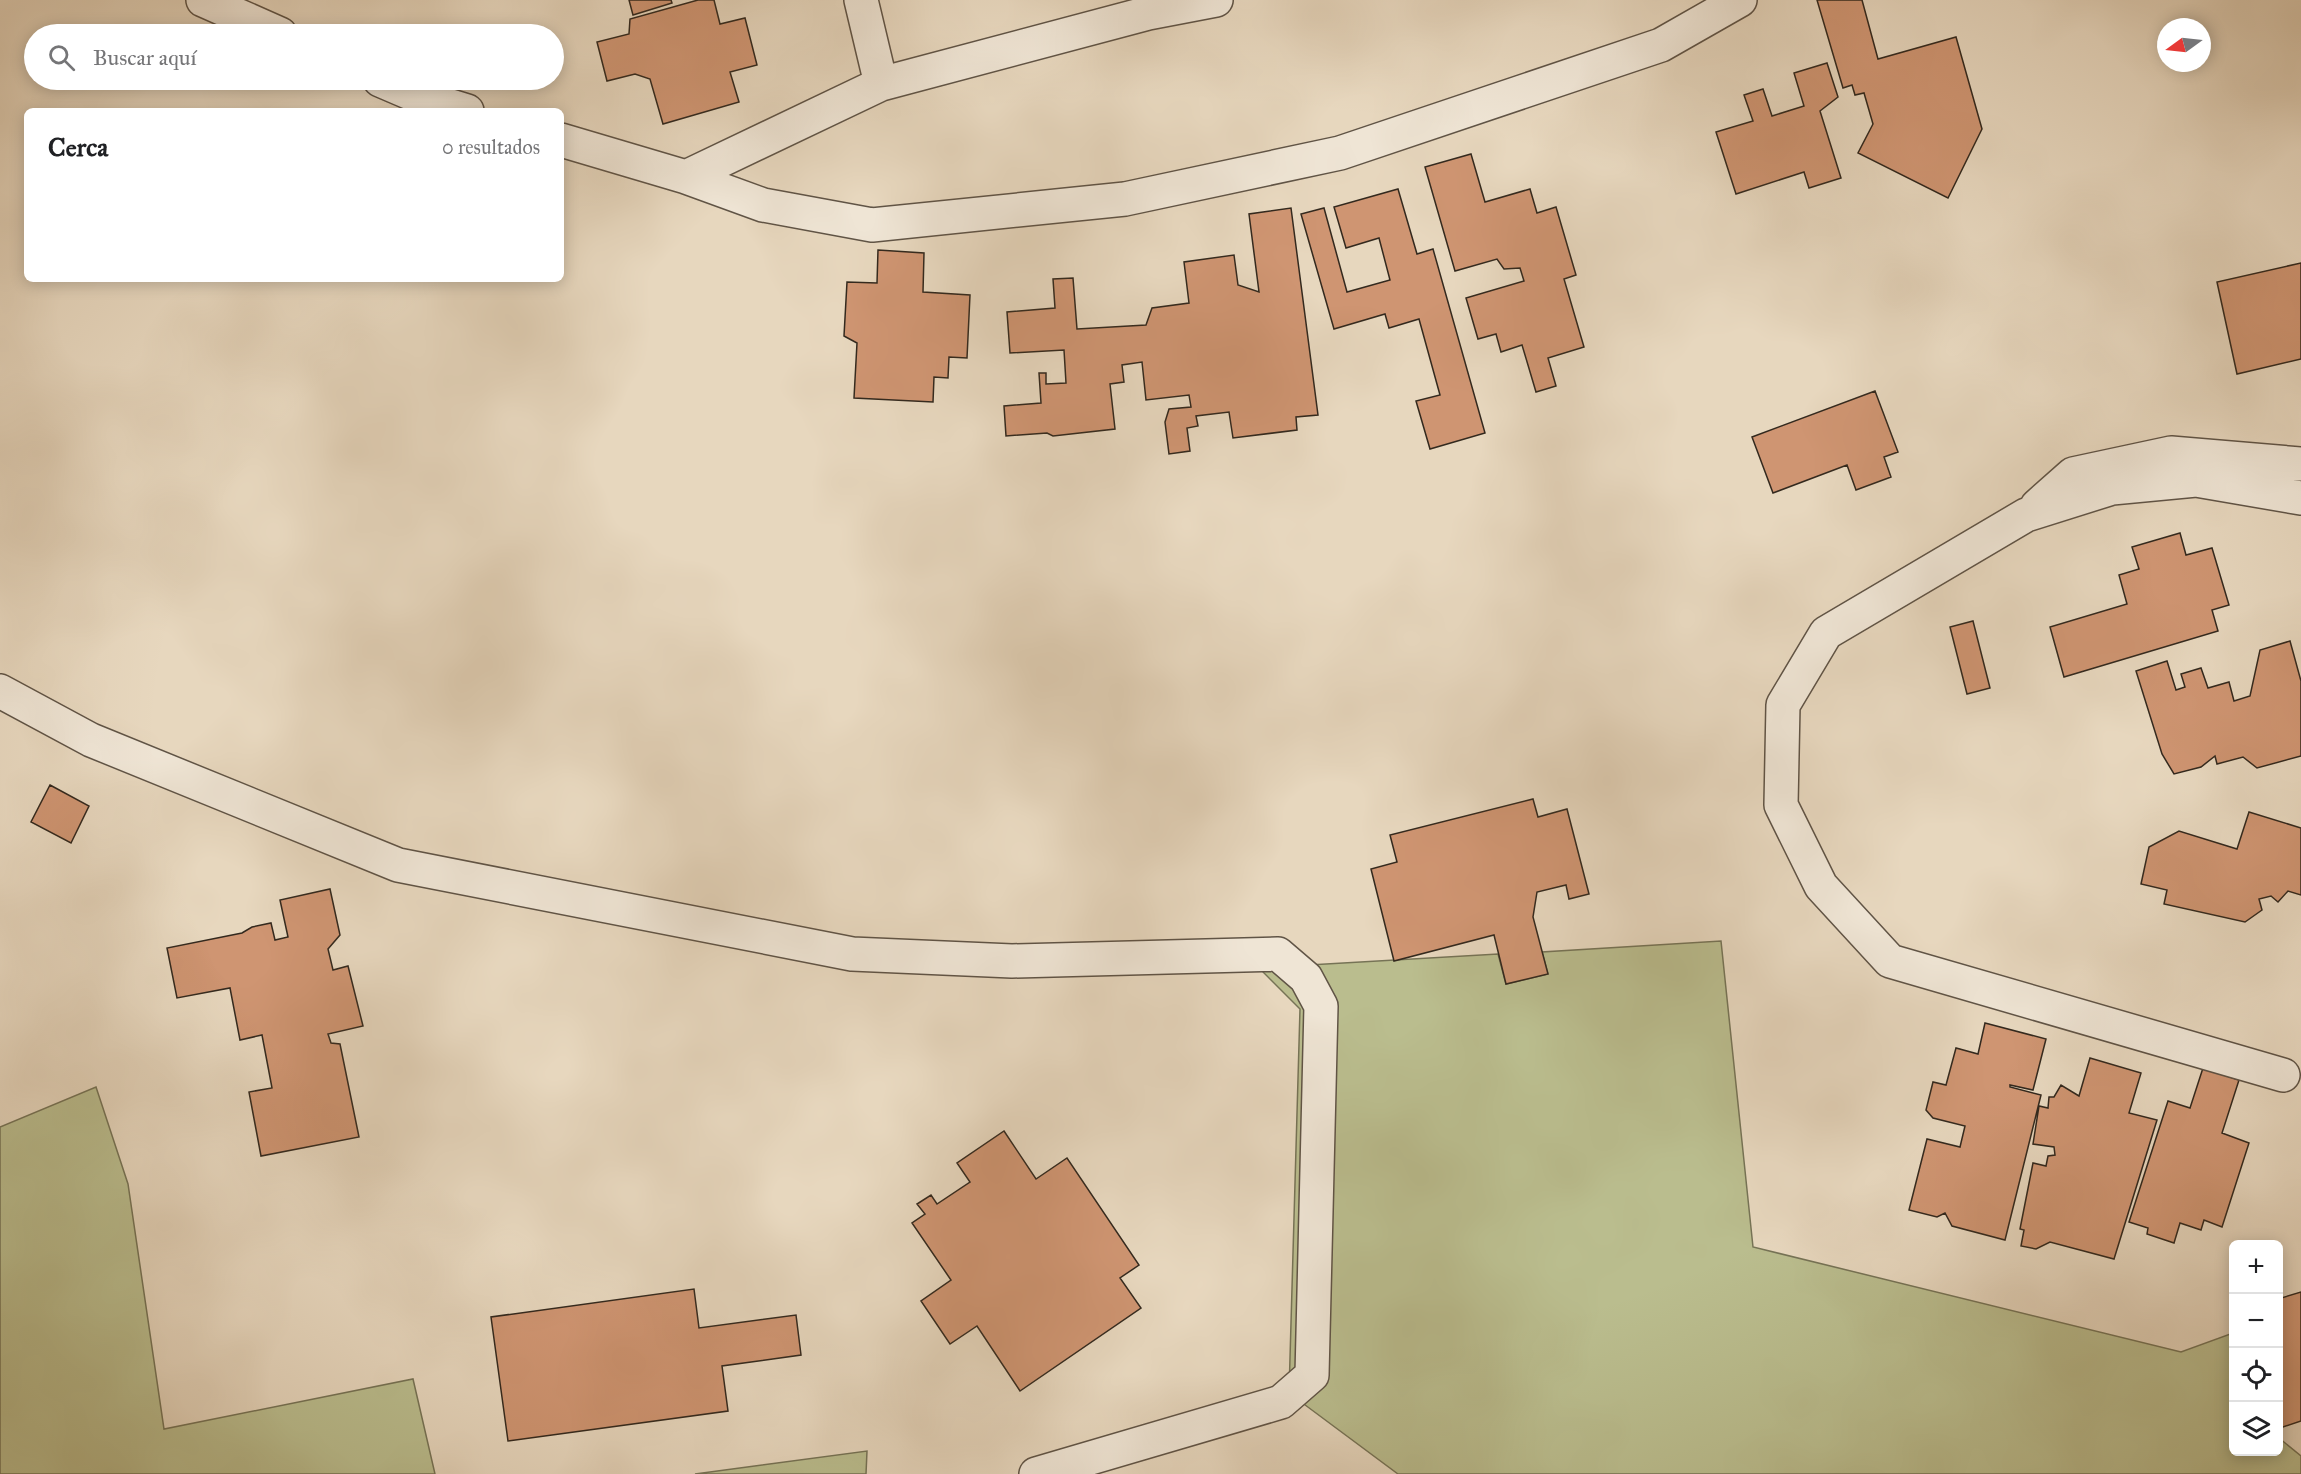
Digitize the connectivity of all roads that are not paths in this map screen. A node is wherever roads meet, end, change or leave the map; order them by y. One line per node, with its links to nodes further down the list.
1 (203, 0): 5 (street)
2 (861, 0): 6 (street)
3 (1216, 0): 6 (street)
4 (1740, 0): 10 (street)
5 (257, 24)
6 (881, 84): 10 (street)
7 (403, 90): 8 (street)
8 (457, 108)
9 (564, 141): 10 (street)
10 (686, 177)
11 (2301, 464): 13 (street)
12 (2301, 498): 13 (street)
13 (2026, 515): 15 (street)
14 (0, 691): 16 (street)
15 (2283, 1075)
16 (1036, 1474)

